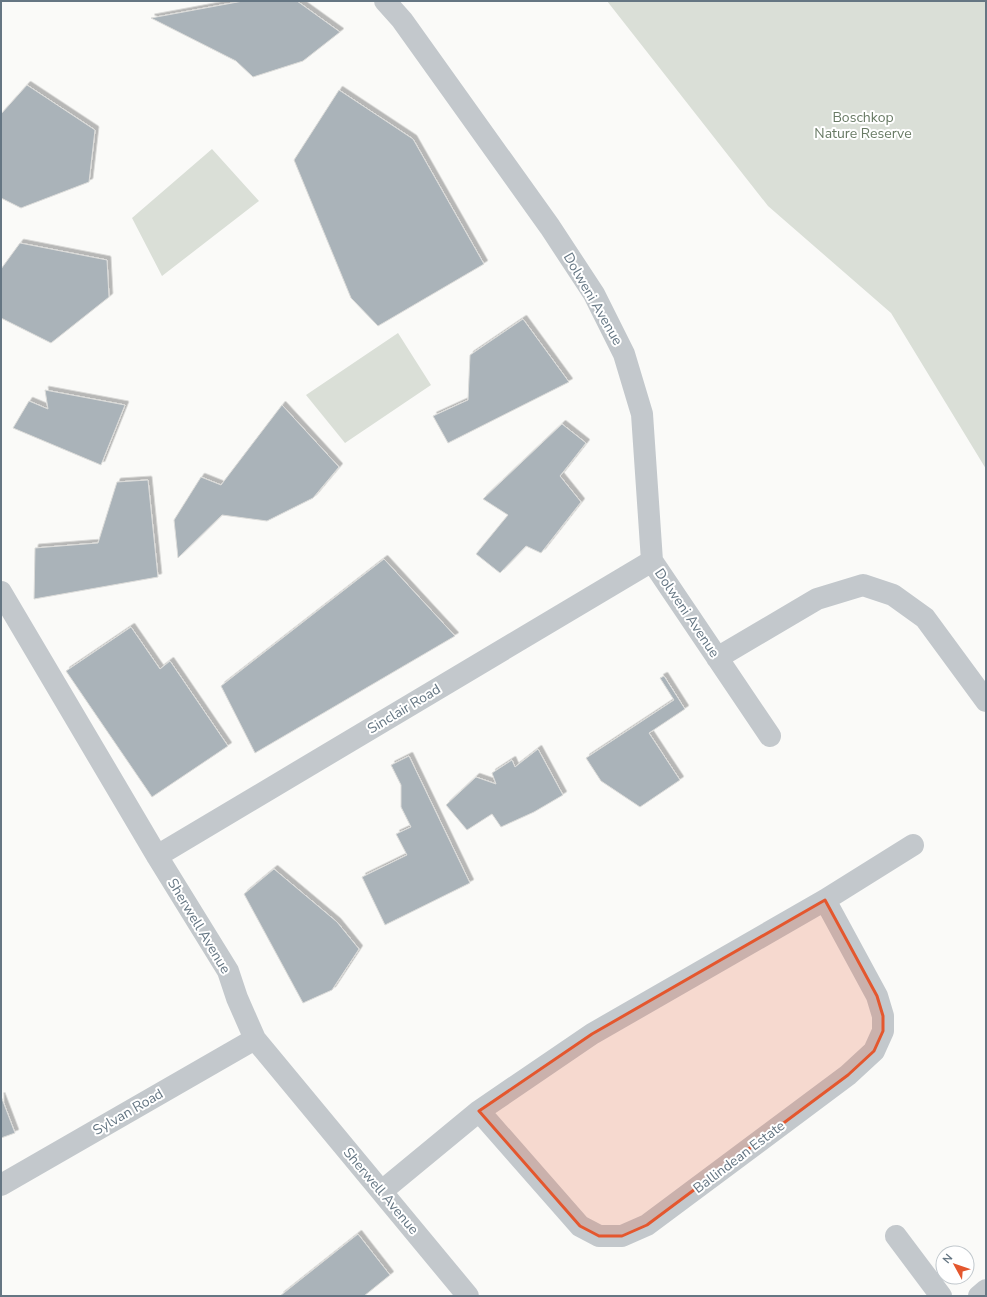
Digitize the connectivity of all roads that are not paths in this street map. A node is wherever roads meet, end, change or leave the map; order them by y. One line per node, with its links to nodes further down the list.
1 (385, 1): 2 (street, Dolweni Avenue)
2 (652, 561): 4 (street, Dolweni Avenue); 8 (street, Sinclair Road)
3 (1, 592): 8 (street, Sherwell Avenue)
4 (717, 658): 5 (street); 6 (street, Dolweni Avenue)
5 (986, 702)
6 (770, 736)
7 (913, 845): 9 (street)
8 (157, 856): 10 (street, Sherwell Avenue)
9 (825, 900): 11 (street); 11 (street, Ballindean Estate)
10 (255, 1039): 12 (street, Sylvan Road); 13 (street, Sherwell Avenue)
11 (479, 1111): 13 (street)
12 (1, 1185)
13 (382, 1191): 16 (street, Sherwell Avenue)
14 (896, 1236): 17 (street)
15 (986, 1290): 18 (street)
16 (468, 1296)
17 (941, 1296)
18 (979, 1296)

